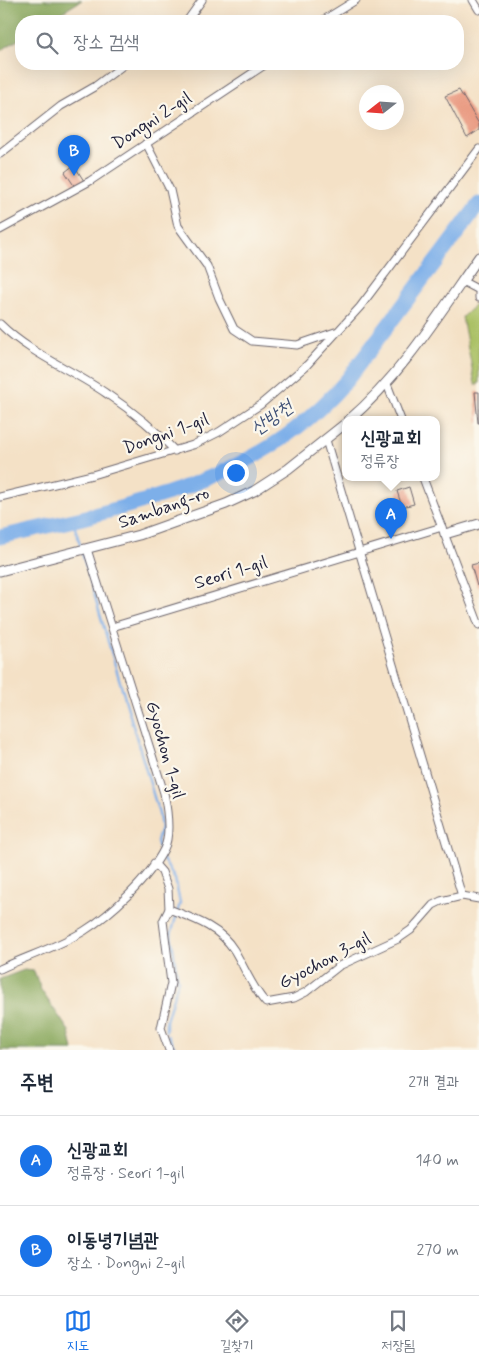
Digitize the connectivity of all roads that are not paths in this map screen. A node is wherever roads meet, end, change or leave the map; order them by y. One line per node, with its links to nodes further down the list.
1 (202, 0): 5 (street)
2 (356, 0): 6 (street)
3 (473, 0): 4 (street)
4 (479, 10)
5 (191, 15)
6 (332, 15)
7 (117, 70): 11 (street)
8 (257, 70): 9 (street, Dongni 2-gil)
9 (146, 143): 12 (street, Dongni 2-gil); 17 (street, Dongni 1-gil)
10 (479, 149): 17 (street, Dongni 1-gil)
11 (0, 155)
12 (0, 230)
13 (479, 257): 14 (street)
14 (462, 281): 15 (street); 18 (street)
15 (479, 298)
16 (0, 324): 23 (street)
17 (338, 331): 23 (street, Dongni 1-gil)
18 (386, 384): 19 (street); 20 (street)
19 (353, 416)
20 (399, 416)
21 (342, 426): 22 (street, Sambang-ro)
22 (326, 440): 28 (street, Sambang-ro); 29 (street)
23 (175, 450): 25 (street, Dongni 1-gil)
24 (424, 481): 27 (street)
25 (0, 496)
26 (479, 524): 27 (street, Seori 1-gil)
27 (444, 530): 29 (street, Seori 1-gil); 31 (street)
28 (87, 549): 30 (street, Sambang-ro); 33 (street, Gyochon 1-gil)
29 (360, 551): 33 (street, Seori 1-gil); 35 (street)
30 (0, 571)
31 (477, 616): 32 (street)
32 (479, 625)
33 (112, 627): 34 (street, Gyochon 1-gil)
34 (155, 861): 37 (street); 38 (street, Gyochon 1-gil)
35 (462, 896): 36 (street, Gyochon 3-gil); 37 (street, Gyochon 3-gil)
36 (479, 899)
37 (171, 910): 39 (street)
38 (0, 969)
39 (169, 1050)

